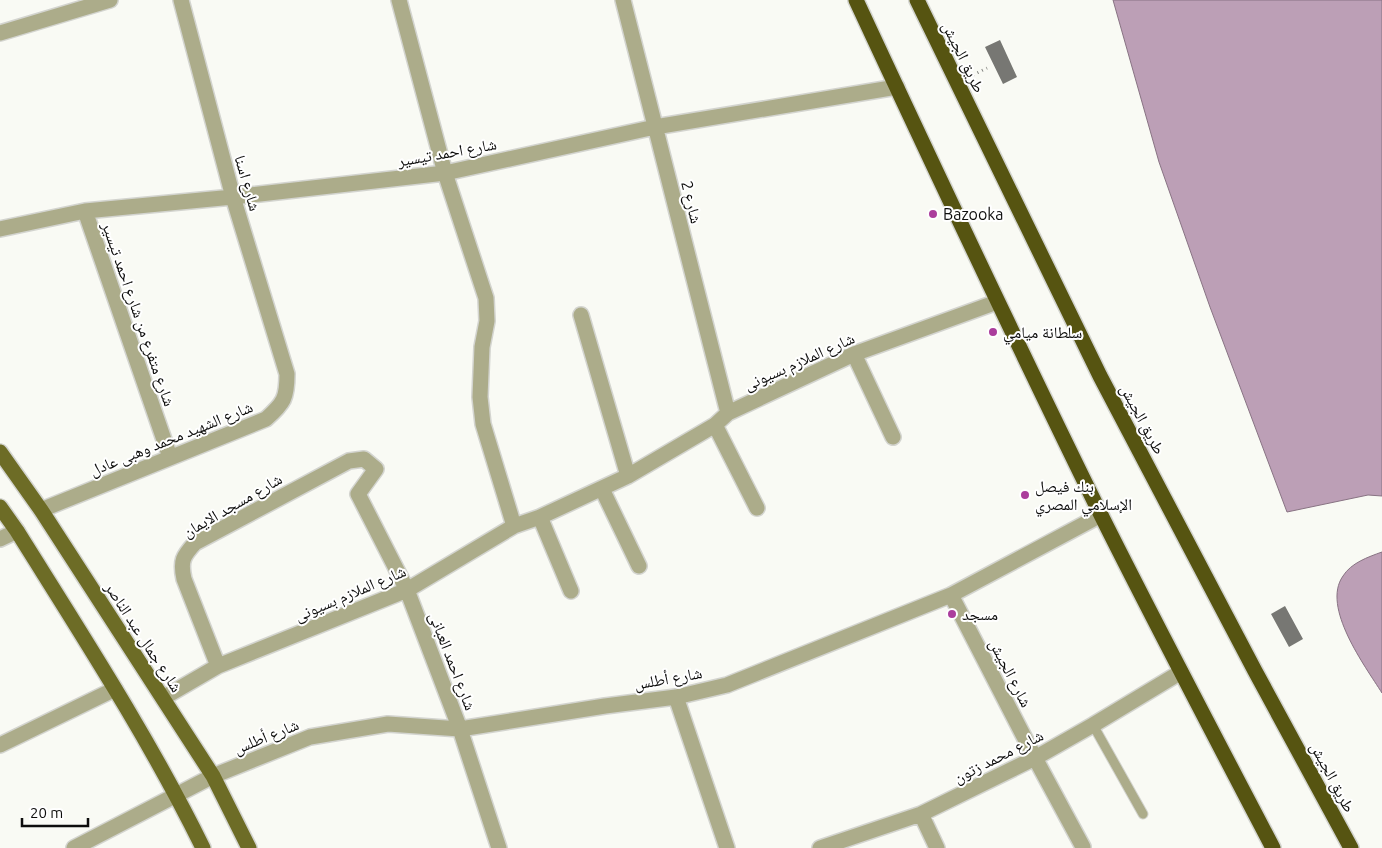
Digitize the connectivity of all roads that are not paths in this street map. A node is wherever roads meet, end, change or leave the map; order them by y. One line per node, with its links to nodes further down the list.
1 (110, 0): 7 (street)
2 (181, 0): 11 (street, شارع اسنا)
3 (399, 0): 10 (street)
4 (623, 0): 9 (street, شارع 2)
5 (856, 0): 8 (highway)
6 (917, 0): 60 (highway, طريق الجيش)
7 (0, 33)
8 (897, 87): 9 (street, شارع احمد تيسير); 14 (highway)
9 (655, 127): 10 (street, شارع احمد تيسير); 18 (street, شارع 2)
10 (445, 173): 11 (street, شارع احمد تيسير); 31 (street)
11 (234, 197): 12 (street, شارع احمد تيسير); 17 (street, شارع اسنا)
12 (85, 211): 13 (street, شارع احمد تيسير); 22 (street, شارع متفرع من شارع احمد تيسير)
13 (0, 229)
14 (997, 302): 16 (street, شارع الملازم بسيونى); 29 (highway)
15 (581, 316): 23 (street)
16 (854, 354): 18 (street, شارع الملازم بسيونى); 20 (street)
17 (286, 374): 22 (street, شارع الشهيد محمد وهبى عادل)
18 (728, 413): 19 (street, شارع الملازم بسيونى)
19 (715, 425): 23 (street, شارع الملازم بسيونى); 27 (street)
20 (893, 437)
21 (0, 452): 28 (main road, شارع جمال عبد الناصر)
22 (170, 457): 28 (street, شارع الشهيد محمد وهبى عادل)
23 (628, 476): 24 (street, شارع الملازم بسيونى)
24 (602, 489): 30 (street, شارع الملازم بسيونى); 34 (street)
25 (358, 494): 35 (street, شارع احمد العبانى); 38 (street, شارع مسجد الايمان)
26 (0, 507): 32 (main road)
27 (757, 508)
28 (40, 510): 42 (main road, شارع جمال عبد الناصر)
29 (1102, 515): 37 (street, شارع أطلس); 39 (highway)
30 (540, 518): 31 (street, شارع الملازم بسيونى); 36 (street)
31 (514, 526): 35 (street, شارع الملازم بسيونى)
32 (17, 531): 33 (street); 40 (main road)
33 (0, 539)
34 (640, 566)
35 (407, 590): 38 (street, شارع الملازم بسيونى); 44 (street, شارع احمد العبانى)
36 (571, 591)
37 (951, 595): 41 (street, شارع أطلس); 46 (street, شارع الجيش)
38 (218, 666): 42 (street, شارع الملازم بسيونى)
39 (1181, 672): 43 (street, شارع محمد زتون); 59 (highway)
40 (115, 689): 45 (street); 48 (main road)
41 (676, 697): 44 (street, شارع أطلس); 56 (street)
42 (163, 698): 47 (main road, شارع جمال عبد الناصر)
43 (1093, 725): 46 (street, شارع محمد زتون); 50 (lane)
44 (460, 729): 47 (street, شارع أطلس); 55 (street, شارع احمد العبانى)
45 (0, 745)
46 (1035, 758): 49 (street, شارع محمد زتون); 51 (street, شارع الجيش)
47 (213, 776): 48 (street, شارع أطلس); 54 (main road, شارع جمال عبد الناصر)
48 (176, 794): 52 (street, شارع أطلس); 53 (main road)
49 (922, 814): 57 (street, شارع محمد زتون); 58 (street)
50 (1143, 814)
51 (1083, 846)
52 (74, 848)
53 (203, 848)
54 (249, 848)
55 (499, 848)
56 (727, 848)
57 (820, 848)
58 (937, 848)
59 (1274, 848)
60 (1350, 848)

